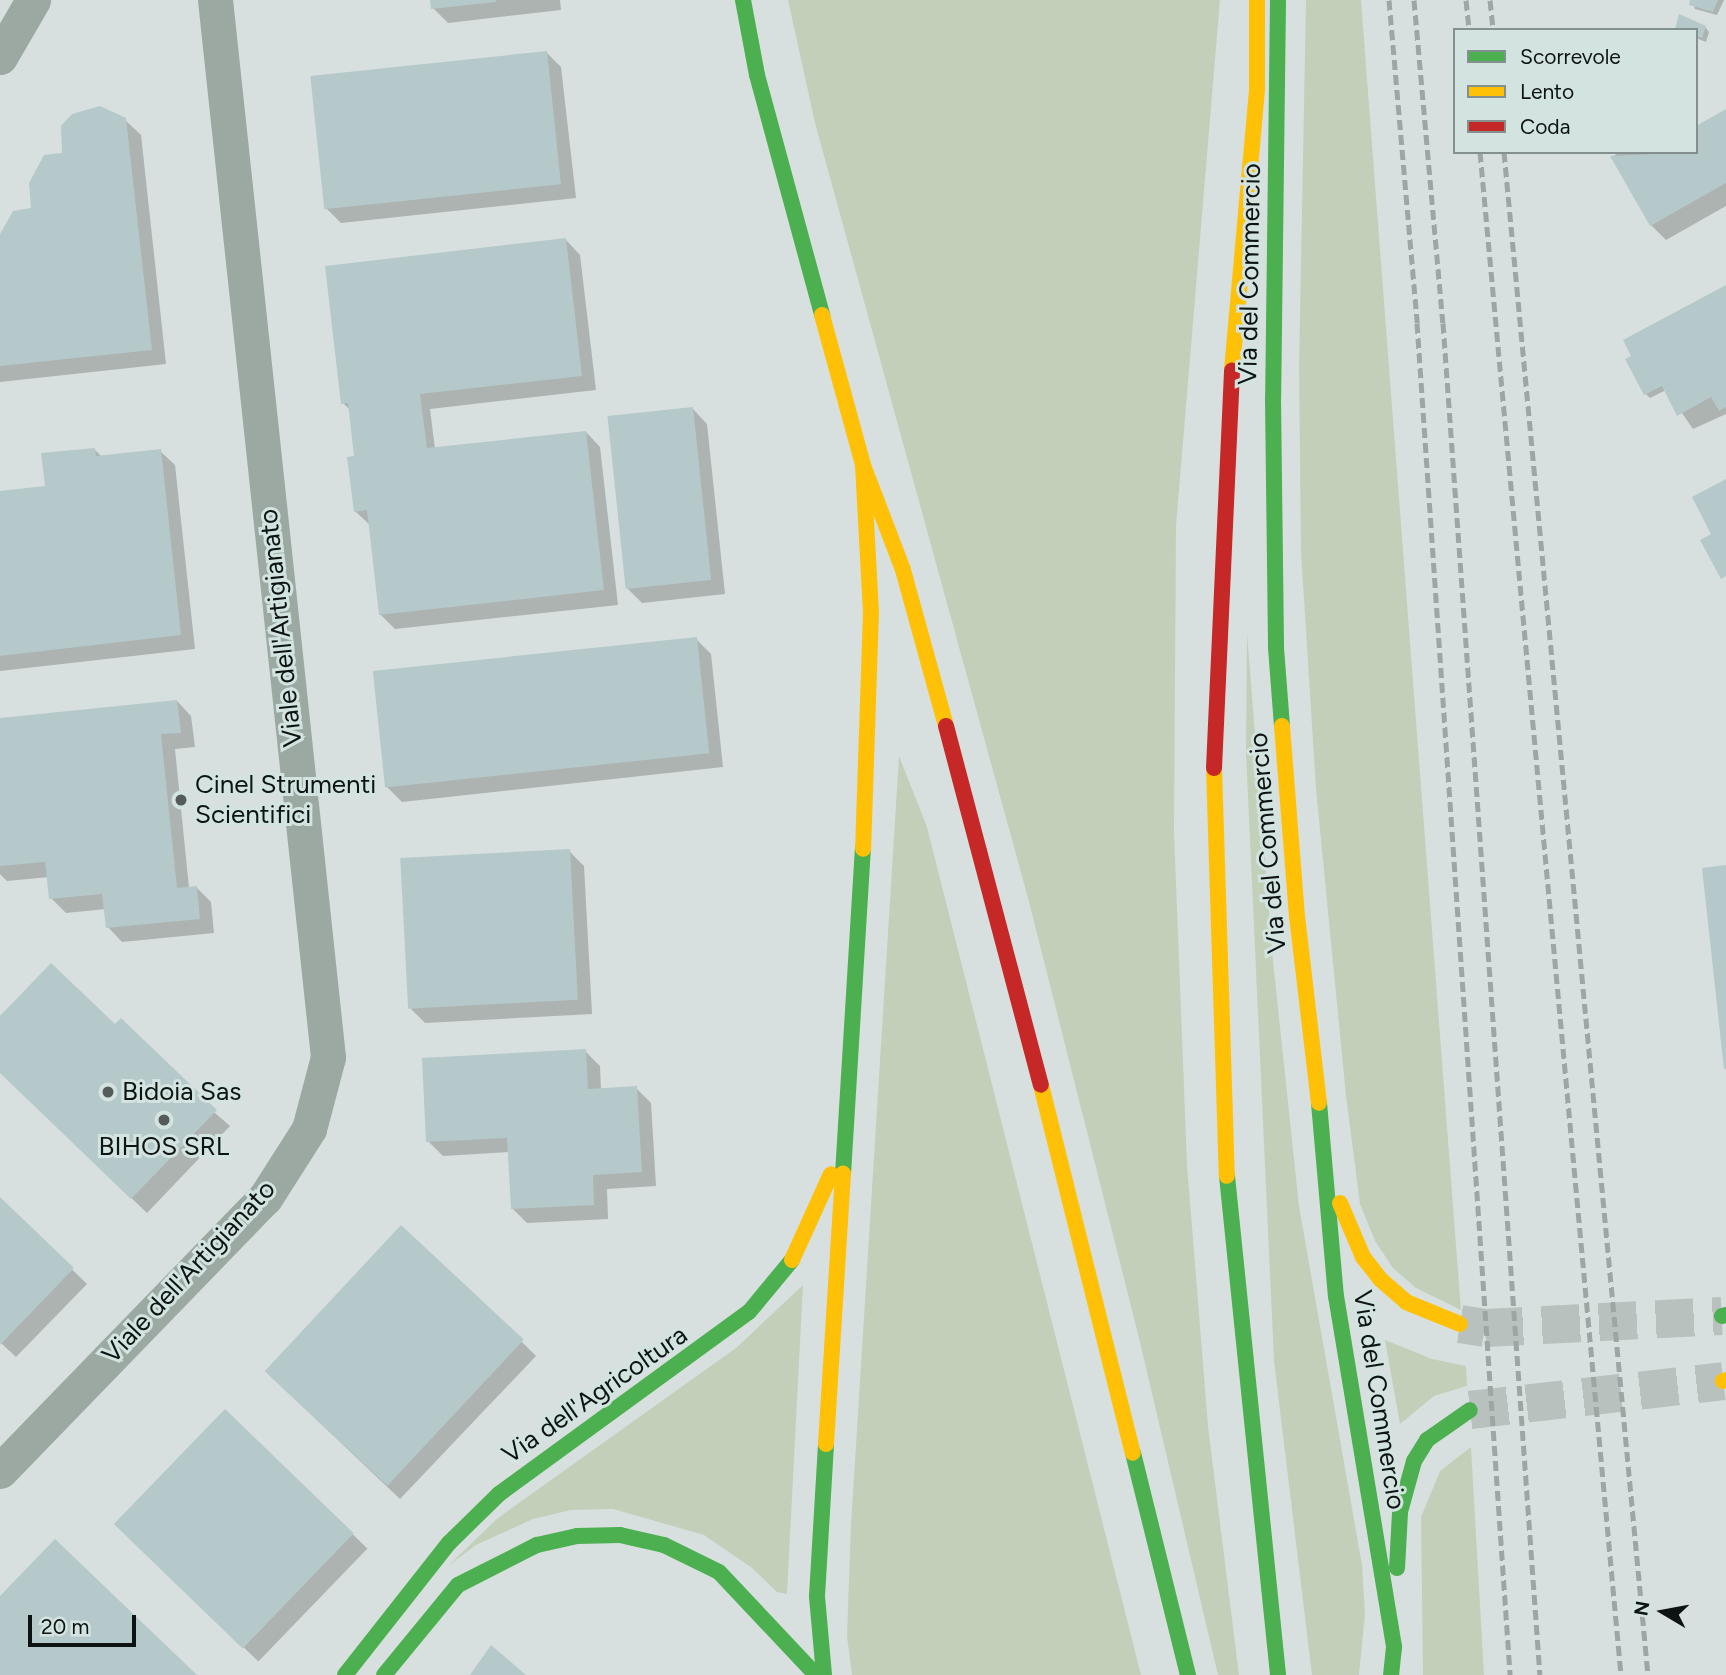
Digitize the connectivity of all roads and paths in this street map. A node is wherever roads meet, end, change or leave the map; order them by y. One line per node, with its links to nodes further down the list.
1 (33, 0): 6 (street)
2 (215, 0): 12 (street, Viale dell'Artigianato)
3 (743, 0): 7 (main road)
4 (1257, 0): 19 (main road, Via del Commercio)
5 (1279, 0): 9 (main road, Via del Commercio)
6 (0, 57)
7 (863, 465): 8 (main road); 18 (main road)
8 (844, 1139): 14 (main road, Via dell'Agricoltura); 17 (main road)
9 (1326, 1158): 10 (main road); 13 (main road, Via del Commercio)
10 (1460, 1324)
11 (1470, 1410): 13 (main road)
12 (0, 1471)
13 (1394, 1647): 20 (main road, Via del Commercio)
14 (345, 1675)
15 (384, 1675): 16 (main road)
16 (816, 1675)
17 (824, 1675)
18 (1188, 1675)
19 (1278, 1675)
20 (1391, 1675)

